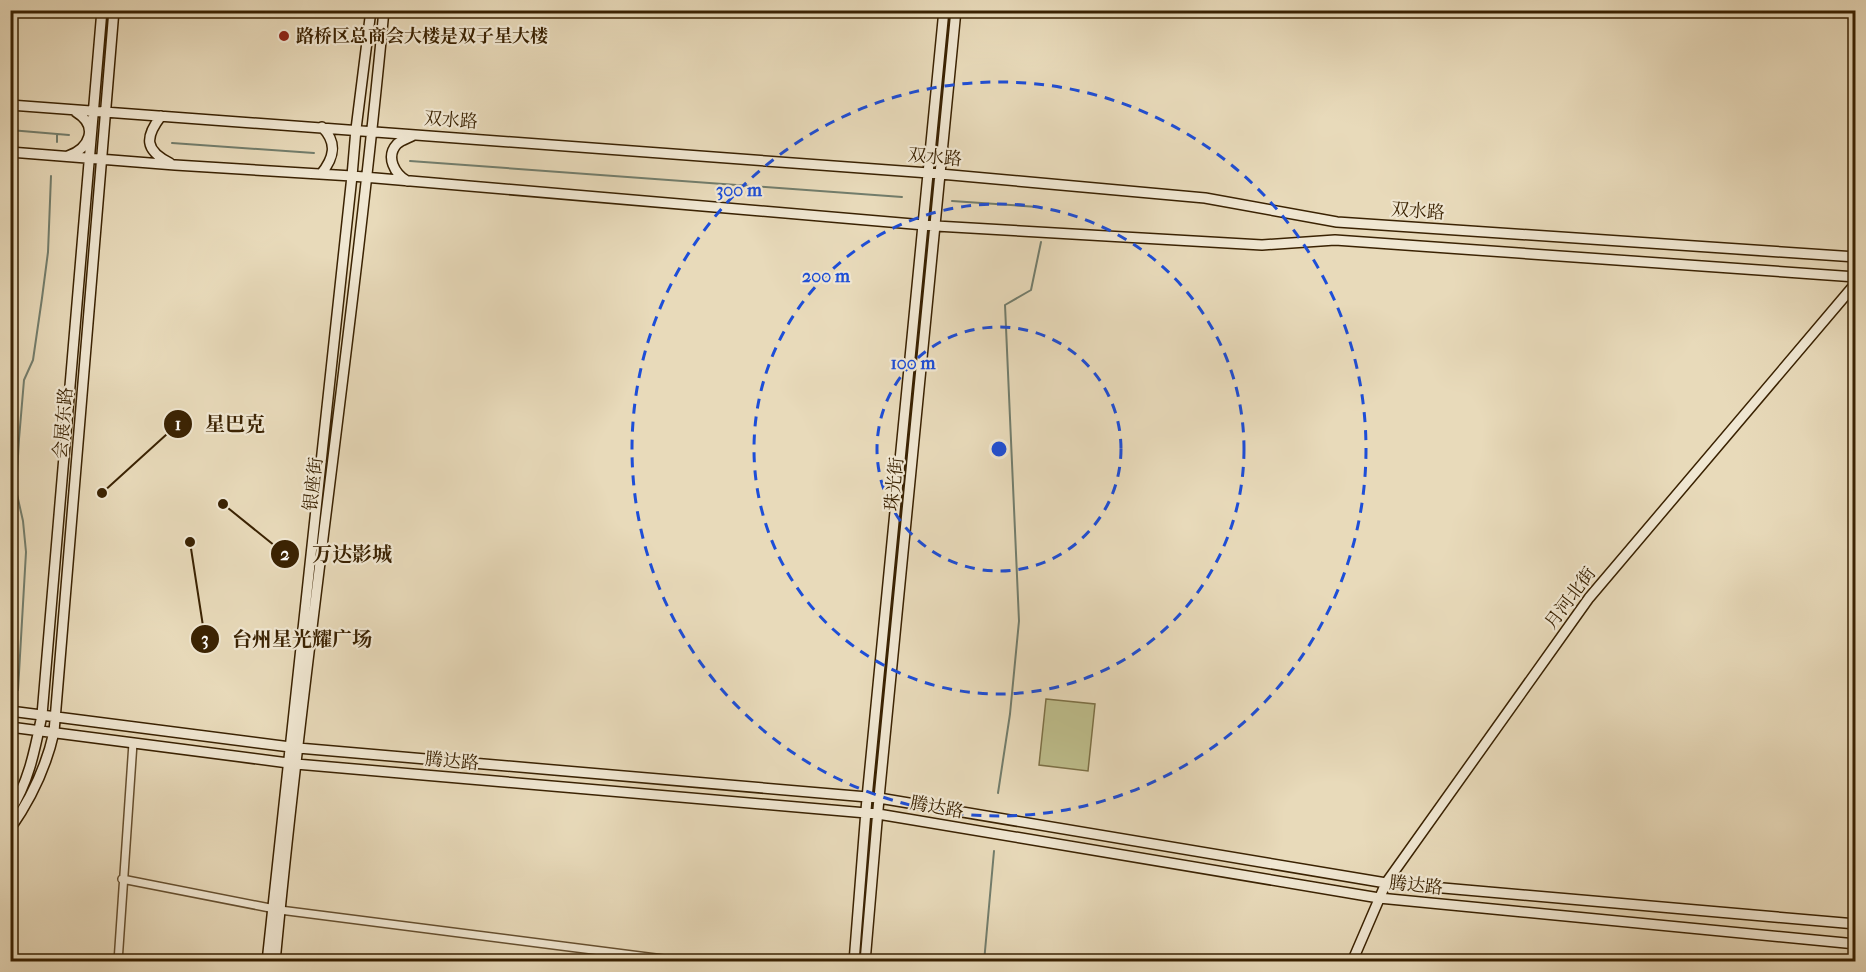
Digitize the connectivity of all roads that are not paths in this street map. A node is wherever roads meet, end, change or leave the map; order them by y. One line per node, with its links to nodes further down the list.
1 (102, 10): 9 (main road, 会展东路)
2 (114, 10): 10 (main road, 会展东路)
3 (371, 10): 13 (main road)
4 (384, 10): 14 (main road, 银座街)
5 (944, 10): 21 (main road, 珠光街)
6 (956, 10): 23 (main road, 珠光街)
7 (10, 105): 8 (main road, 双水路)
8 (75, 111): 9 (main road, 双水路); 17 (main road)
9 (95, 112): 10 (main road, 双水路); 18 (main road, 会展东路)
10 (105, 113): 11 (main road, 双水路); 19 (main road, 会展东路)
11 (161, 116): 12 (main road, 双水路); 20 (main road)
12 (322, 127): 13 (main road, 双水路); 22 (main road)
13 (356, 129): 14 (main road, 双水路); 24 (main road)
14 (372, 131): 15 (main road, 双水路); 25 (main road, 银座街)
15 (416, 134): 21 (main road, 双水路); 26 (main road)
16 (10, 152): 17 (main road, 双水路)
17 (65, 157): 18 (main road, 双水路)
18 (91, 159): 19 (main road, 双水路); 33 (main road, 会展东路)
19 (102, 159): 20 (main road, 双水路); 34 (main road, 会展东路)
20 (175, 165): 22 (main road, 双水路)
21 (930, 173): 23 (main road, 双水路); 27 (main road, 珠光街)
22 (321, 174): 24 (main road, 双水路)
23 (941, 174): 28 (main road, 珠光街); 29 (main road, 双水路)
24 (352, 176): 25 (main road, 双水路); 39 (main road)
25 (365, 178): 26 (main road, 双水路); 39 (main road, 银座街)
26 (407, 182): 27 (main road, 双水路)
27 (924, 224): 28 (main road, 双水路); 41 (main road, 珠光街)
28 (936, 226): 30 (main road, 双水路); 42 (main road, 珠光街)
29 (1856, 257)
30 (1856, 277)
31 (1856, 283): 48 (main road, 月河北街)
32 (10, 711): 33 (main road, 腾达路)
33 (42, 715): 34 (main road, 腾达路); 36 (main road, 会展东路)
34 (55, 717): 37 (main road, 会展东路); 39 (main road, 腾达路)
35 (10, 727): 36 (main road, 腾达路)
36 (39, 731): 37 (main road, 腾达路); 43 (main road, 会展东路)
37 (54, 732): 38 (main road, 腾达路); 46 (main road, 会展东路)
38 (133, 743): 40 (main road, 腾达路); 47 (street)
39 (294, 747): 40 (main road, 银座街); 41 (main road, 腾达路)
40 (292, 763): 44 (main road, 腾达路); 50 (main road, 银座街)
41 (867, 798): 42 (main road, 腾达路); 44 (main road, 珠光街)
42 (879, 798): 45 (main road, 珠光街); 48 (main road, 腾达路)
43 (10, 811)
44 (866, 813): 45 (main road, 腾达路); 57 (main road, 珠光街)
45 (878, 814): 49 (main road, 腾达路); 58 (main road, 珠光街)
46 (10, 829)
47 (122, 879): 50 (street); 53 (street)
48 (1386, 883): 49 (main road, 月河北街); 51 (main road, 腾达路)
49 (1379, 898): 52 (main road, 腾达路); 59 (main road, 月河北街)
50 (276, 910): 54 (main road); 55 (main road); 56 (street)
51 (1856, 924)
52 (1856, 944)
53 (118, 962)
54 (267, 962)
55 (275, 962)
56 (687, 962)
57 (854, 962)
58 (866, 962)
59 (1352, 962)

